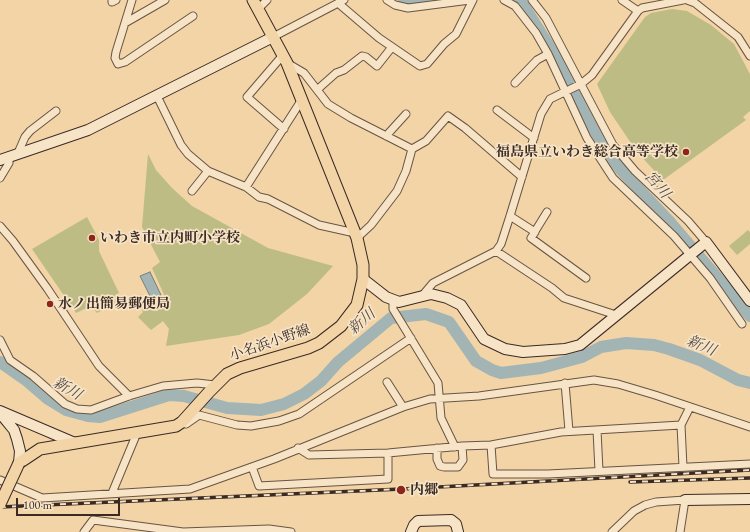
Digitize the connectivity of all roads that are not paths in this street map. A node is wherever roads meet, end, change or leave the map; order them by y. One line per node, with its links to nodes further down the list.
1 (112, 0): 2 (street)
2 (116, 0)
3 (132, 0): 18 (street)
4 (166, 0): 18 (street)
5 (267, 0): 15 (street)
6 (387, 0): 7 (street)
7 (470, 0)
8 (473, 0): 20 (street)
9 (504, 0): 21 (street)
10 (532, 0): 25 (street)
11 (622, 0): 16 (street)
12 (683, 0): 16 (street)
13 (687, 0): 22 (street)
14 (341, 2): 19 (street); 20 (street)
15 (256, 5): 19 (main road, 小名浜小野線)
16 (638, 11): 25 (street)
17 (193, 16): 18 (street)
18 (125, 23)
19 (273, 37): 23 (main road, 小名浜小野線); 28 (street)
20 (392, 47): 26 (street)
21 (548, 54): 24 (street); 27 (street)
22 (750, 56)
23 (285, 59): 26 (street); 29 (main road, 小名浜小野線); 33 (street)
24 (515, 83)
25 (579, 84): 27 (street); 48 (street)
26 (318, 89): 34 (street)
27 (565, 91): 35 (street); 50 (street)
28 (157, 96): 37 (street); 38 (street)
29 (301, 101): 33 (street); 47 (main road, 小名浜小野線)
30 (497, 110): 35 (street)
31 (56, 111): 37 (street)
32 (406, 114): 34 (street)
33 (284, 129): 41 (street)
34 (386, 136): 36 (street)
35 (534, 138): 39 (street)
36 (412, 149): 39 (street); 47 (street)
37 (9, 156): 40 (street)
38 (208, 171): 41 (street); 42 (street)
39 (522, 177): 44 (street)
40 (0, 178)
41 (246, 188): 47 (street)
42 (192, 191)
43 (547, 212): 46 (street)
44 (510, 216): 46 (street); 49 (street)
45 (0, 226): 63 (street)
46 (534, 233): 51 (street)
47 (356, 236): 52 (main road, 小名浜小野線)
48 (704, 244): 50 (street); 55 (street)
49 (496, 251): 53 (street); 56 (street)
50 (691, 255): 56 (street); 57 (street)
51 (586, 278)
52 (363, 279): 54 (street); 62 (main road, 小名浜小野線)
53 (422, 296): 54 (street); 56 (street)
54 (393, 300): 58 (street)
55 (750, 301)
56 (616, 315)
57 (742, 324)
58 (410, 337): 64 (street); 69 (street)
59 (0, 340): 63 (street)
60 (387, 382): 65 (street)
61 (565, 383): 64 (street); 66 (street); 72 (street)
62 (212, 388): 63 (street); 69 (main road, 小名浜小野線)
63 (129, 396)
64 (440, 398): 65 (street); 75 (street)
65 (403, 407): 77 (street)
66 (690, 407): 68 (street); 70 (street)
67 (0, 412): 74 (street); 80 (street)
68 (681, 425): 71 (street); 83 (street)
69 (176, 426): 73 (main road)
70 (750, 427)
71 (597, 430): 72 (street); 84 (street)
72 (569, 431): 76 (street)
73 (137, 433): 74 (main road); 86 (street)
74 (74, 443): 80 (main road)
75 (458, 446): 76 (street); 78 (street); 78 (street)
76 (491, 446): 84 (street)
77 (298, 448): 79 (street); 82 (street)
78 (437, 448): 79 (street)
79 (388, 453): 82 (street)
80 (19, 463): 89 (main road, bridge)
81 (750, 464): 83 (street)
82 (252, 467): 86 (street)
83 (683, 467): 84 (street)
84 (599, 470)
85 (0, 480): 86 (street)
86 (112, 493)
87 (750, 499): 88 (street)
88 (685, 500): 94 (street); 95 (street)
89 (0, 504)
90 (84, 532): 91 (street)
91 (291, 532)
92 (411, 532): 93 (street)
93 (458, 532)
94 (612, 532)
95 (680, 532)

